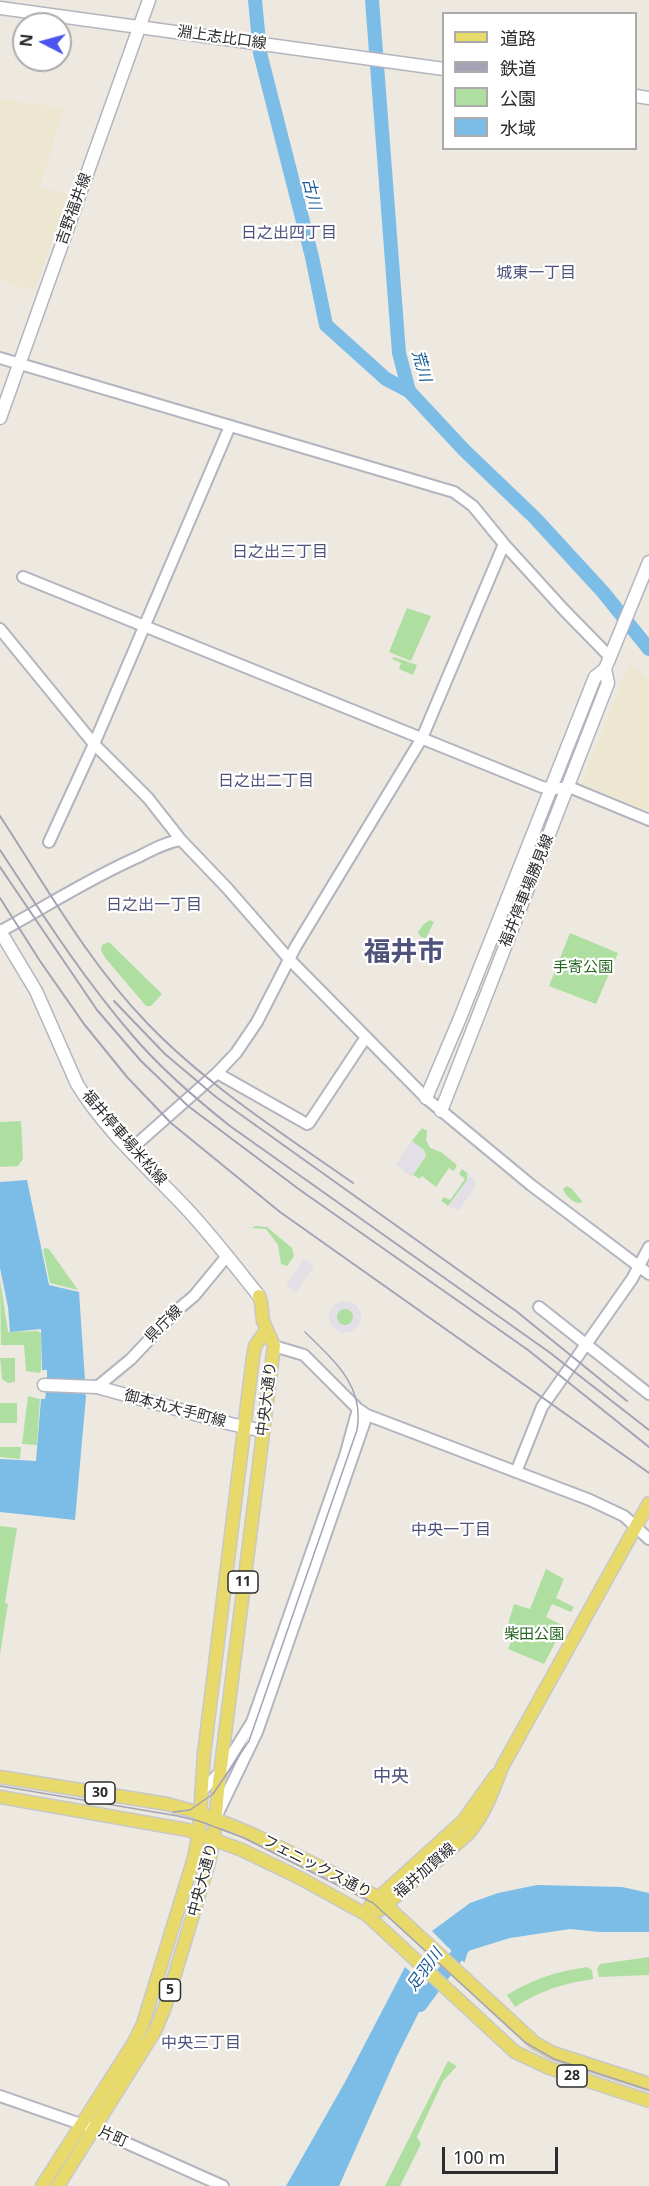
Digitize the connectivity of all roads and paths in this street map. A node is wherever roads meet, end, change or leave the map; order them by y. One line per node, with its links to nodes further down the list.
1 (149, 0): 3 (main road, 吉野福井線)
2 (0, 8): 3 (main road, 淵上志比口線)
3 (139, 26): 4 (main road, 淵上志比口線); 6 (main road, 吉野福井線)
4 (442, 69)
5 (0, 358): 6 (street)
6 (20, 364): 7 (main road, 吉野福井線); 8 (street)
7 (0, 418)
8 (230, 426): 9 (street); 12 (street)
9 (504, 544): 14 (street); 16 (street)
10 (649, 562): 14 (main road, 福井停車場勝見線)
11 (23, 577): 12 (street)
12 (145, 626): 16 (street); 17 (street)
13 (0, 629): 17 (street)
14 (610, 657): 15 (main road, 福井停車場勝見線)
15 (605, 669): 18 (main road, 福井停車場勝見線); 19 (main road, 福井停車場勝見線)
16 (422, 738): 19 (street); 24 (street)
17 (94, 744): 21 (street); 22 (street)
18 (569, 787): 19 (street); 20 (street); 28 (main road, 福井停車場勝見線)
19 (551, 789): 27 (main road, 福井停車場勝見線)
20 (649, 820)
21 (181, 840): 23 (street); 24 (street)
22 (49, 842)
23 (0, 931): 29 (main road, 福井停車場米松線)
24 (289, 959): 25 (street); 26 (street)
25 (366, 1037): 26 (street); 27 (street)
26 (217, 1073): 29 (street)
27 (426, 1098): 28 (street)
28 (441, 1111): 32 (street)
29 (130, 1150): 31 (main road, 福井停車場米松線)
30 (649, 1247): 32 (street)
31 (226, 1256): 35 (main road, 福井停車場米松線); 39 (street, 県庁線)
32 (639, 1268): 33 (street); 36 (street)
33 (649, 1274)
34 (539, 1307): 36 (street)
35 (266, 1330): 37 (main road, 中央大通り); 42 (main road, 中央大通り / 11)
36 (585, 1344): 40 (street); 44 (street)
37 (274, 1346): 41 (street); 43 (main road, 中央大通り / 11)
38 (44, 1385): 39 (main road, 御本丸大手町線)
39 (92, 1387): 42 (main road, 御本丸大手町線)
40 (649, 1394)
41 (362, 1412): 44 (street); 48 (street); 54 (street)
42 (244, 1427): 43 (main road, 御本丸大手町線); 50 (main road, 中央大通り / 11)
43 (263, 1431): 48 (main road, 中央大通り / 11)
44 (516, 1472): 46 (street)
45 (649, 1503): 46 (main road, 福井加賀線)
46 (635, 1527): 47 (street); 57 (main road, 福井加賀線)
47 (649, 1539)
48 (220, 1773): 50 (street); 54 (main road, 中央大通り / 11)
49 (0, 1777): 52 (main road, フェニックス通り / 30)
50 (201, 1792): 52 (main road); 53 (main road, 中央大通り / 11)
51 (0, 1797): 55 (main road, フェニックス通り / 30)
52 (167, 1804): 53 (main road, フェニックス通り / 30)
53 (200, 1813): 54 (main road, フェニックス通り); 55 (main road, 中央大通り / 5)
54 (215, 1818): 56 (main road, 中央大通り); 57 (main road, フェニックス通り)
55 (199, 1833): 56 (main road, フェニックス通り); 62 (main road, 中央大通り / 5)
56 (214, 1838): 58 (main road, フェニックス通り); 63 (main road, 中央大通り / 5)
57 (386, 1906): 58 (main road, 福井加賀線); 59 (main road, フェニックス通り / 28)
58 (367, 1916): 61 (main road, フェニックス通り / 28)
59 (649, 2084)
60 (0, 2096): 62 (street, 片町)
61 (649, 2101)
62 (81, 2124): 63 (street, 片町); 64 (main road, 中央大通り / 5)
63 (95, 2128): 65 (main road, 中央大通り / 5); 66 (street, 片町)
64 (42, 2186)
65 (58, 2186)
66 (223, 2186)

